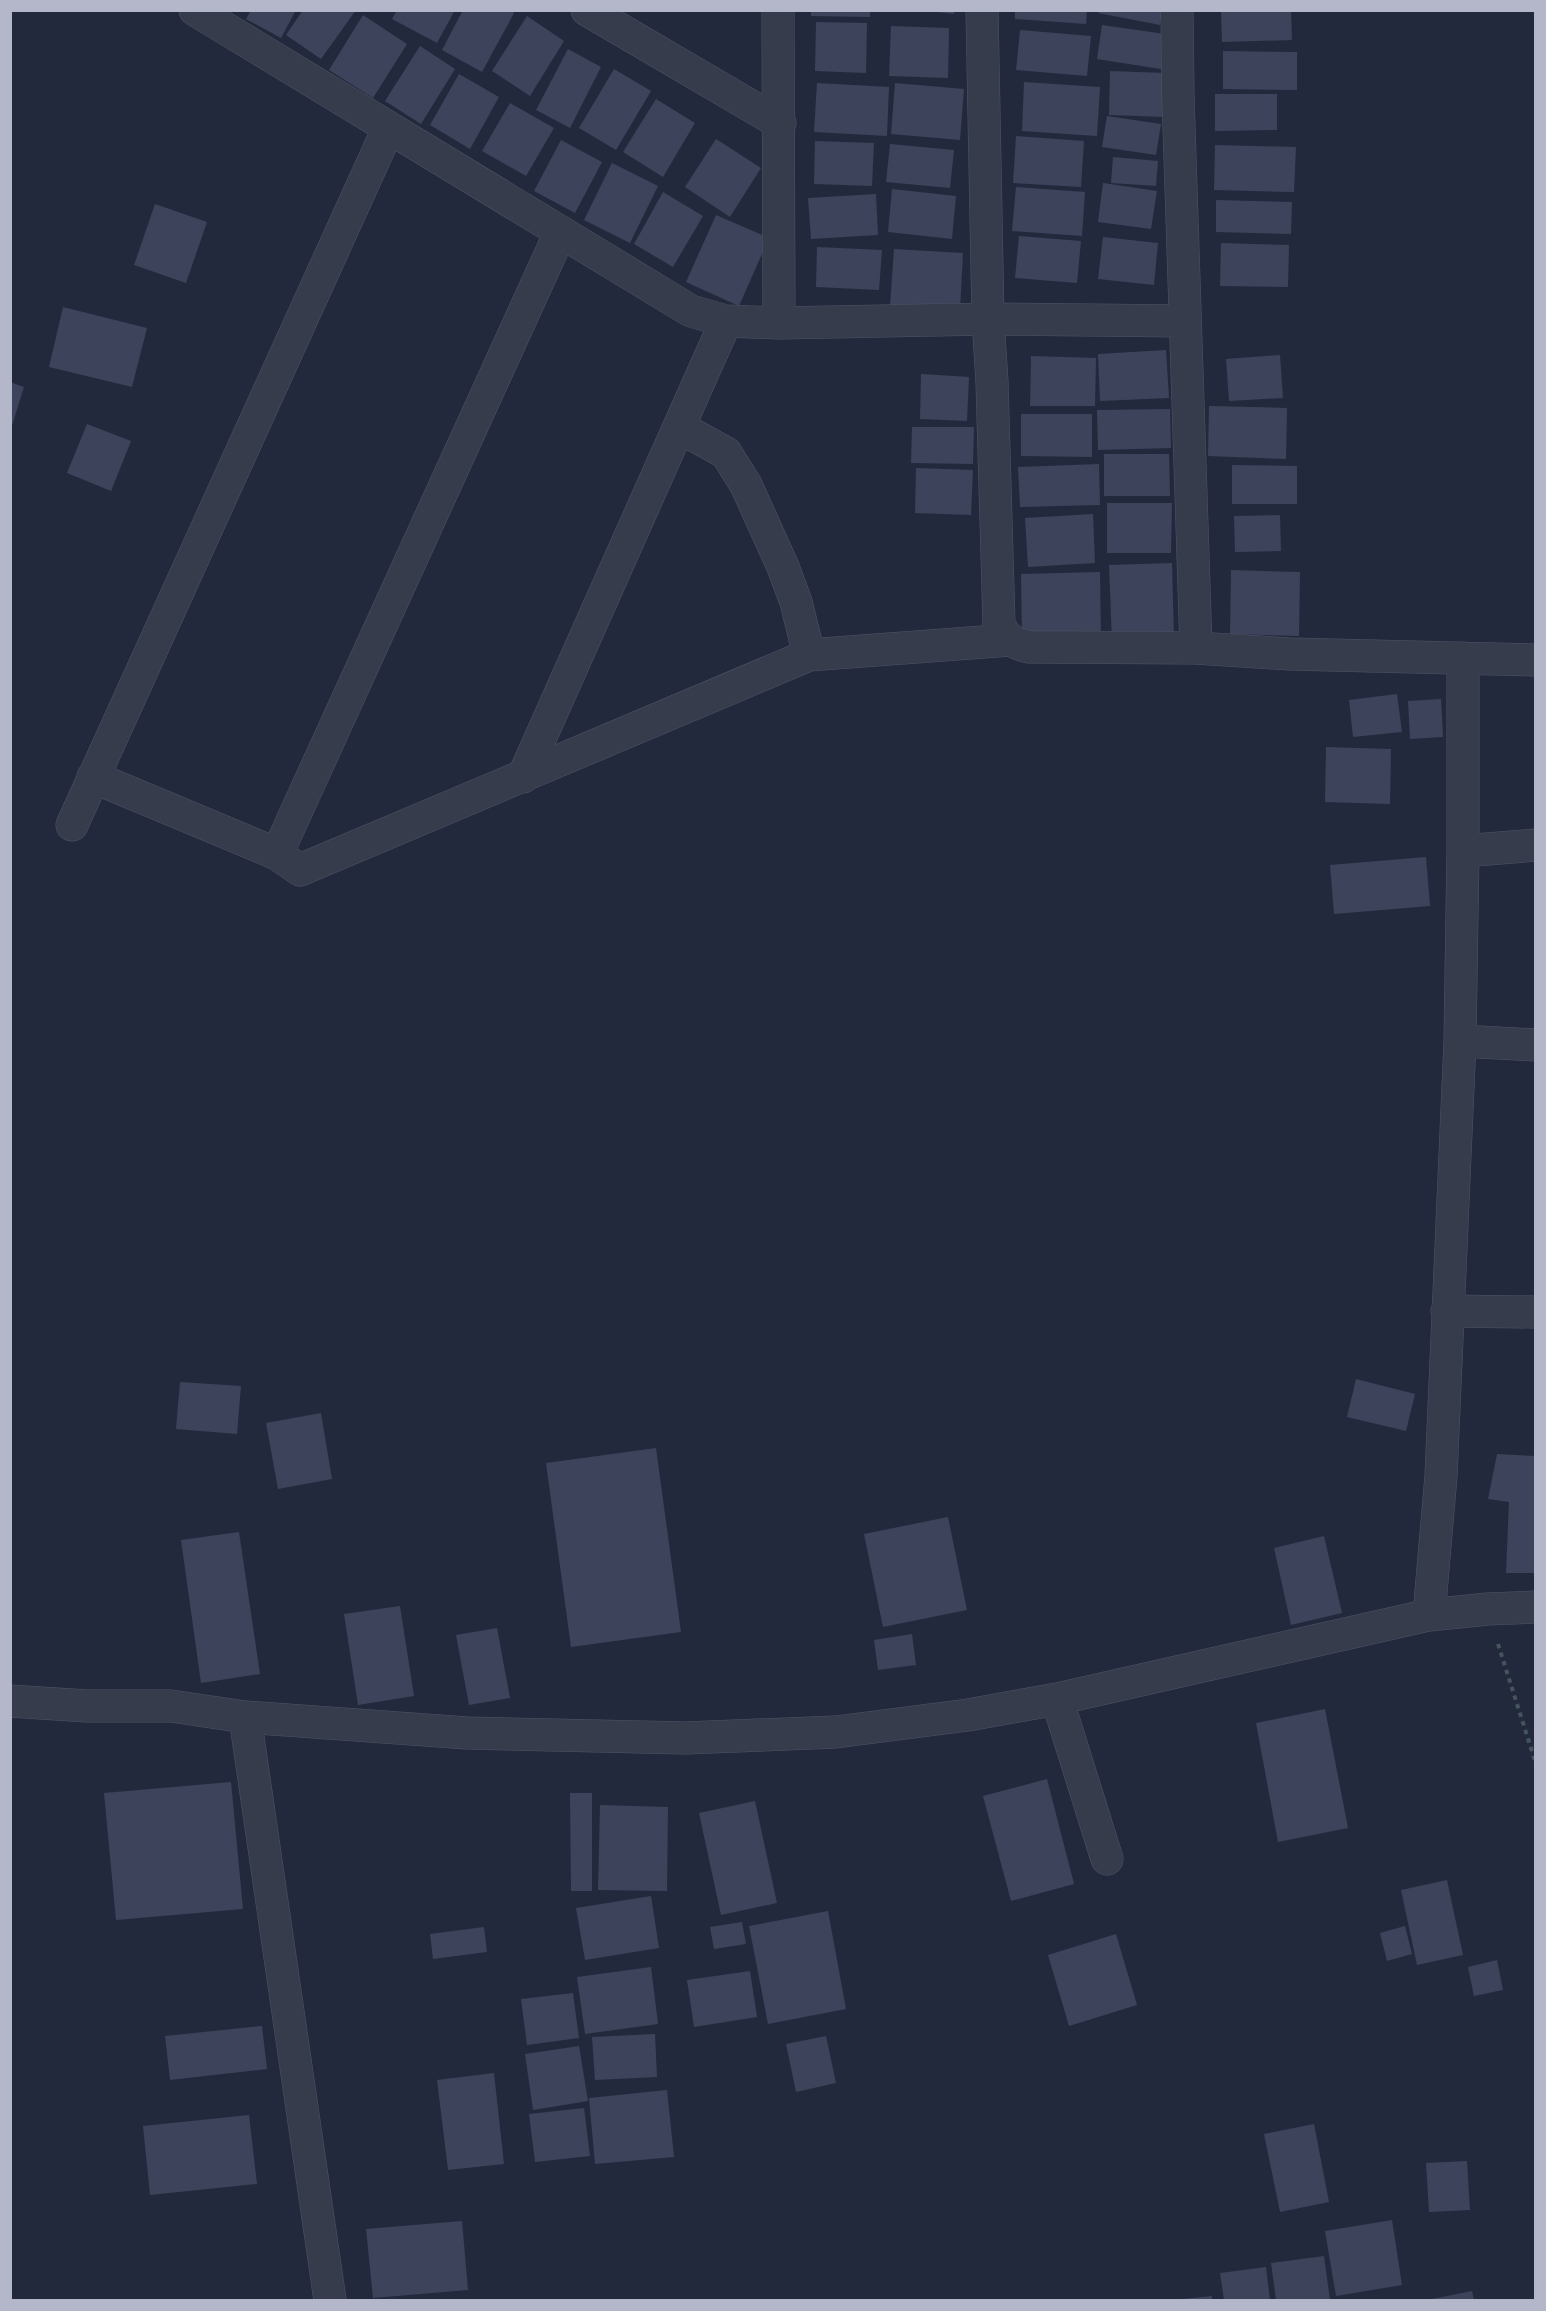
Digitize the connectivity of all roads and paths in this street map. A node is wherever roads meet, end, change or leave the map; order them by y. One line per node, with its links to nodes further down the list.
1 (195, 10): 7 (street)
2 (587, 10): 6 (street)
3 (778, 10): 6 (street)
4 (982, 10): 9 (street)
5 (1177, 10): 11 (street)
6 (780, 123): 12 (street)
7 (388, 129): 8 (street); 19 (street)
8 (560, 232): 10 (street); 24 (street)
9 (988, 319): 11 (street); 12 (street); 14 (street)
10 (726, 321): 12 (street); 13 (street)
11 (1185, 321): 15 (street)
12 (779, 323)
13 (679, 427): 16 (street); 20 (street)
14 (1010, 640): 15 (street); 16 (street)
15 (1196, 648): 17 (street)
16 (809, 655): 20 (street)
17 (1463, 658): 18 (street); 23 (street)
18 (1536, 660)
19 (93, 777): 21 (street); 24 (street)
20 (523, 777): 24 (street)
21 (72, 825)
22 (1536, 844): 23 (street)
23 (1463, 850): 25 (street)
24 (277, 855)
25 (1460, 1041): 26 (street); 27 (street)
26 (1536, 1045)
27 (1447, 1311): 28 (street); 31 (street)
28 (1536, 1312)
29 (1536, 1607): 30 (street)
30 (1488, 1609): 31 (street); 35 (path)
31 (1429, 1615): 32 (street)
32 (1057, 1699): 34 (street); 36 (street)
33 (10, 1701): 34 (street)
34 (245, 1717): 37 (street)
35 (1536, 1764)
36 (1107, 1859)
37 (330, 2301)

